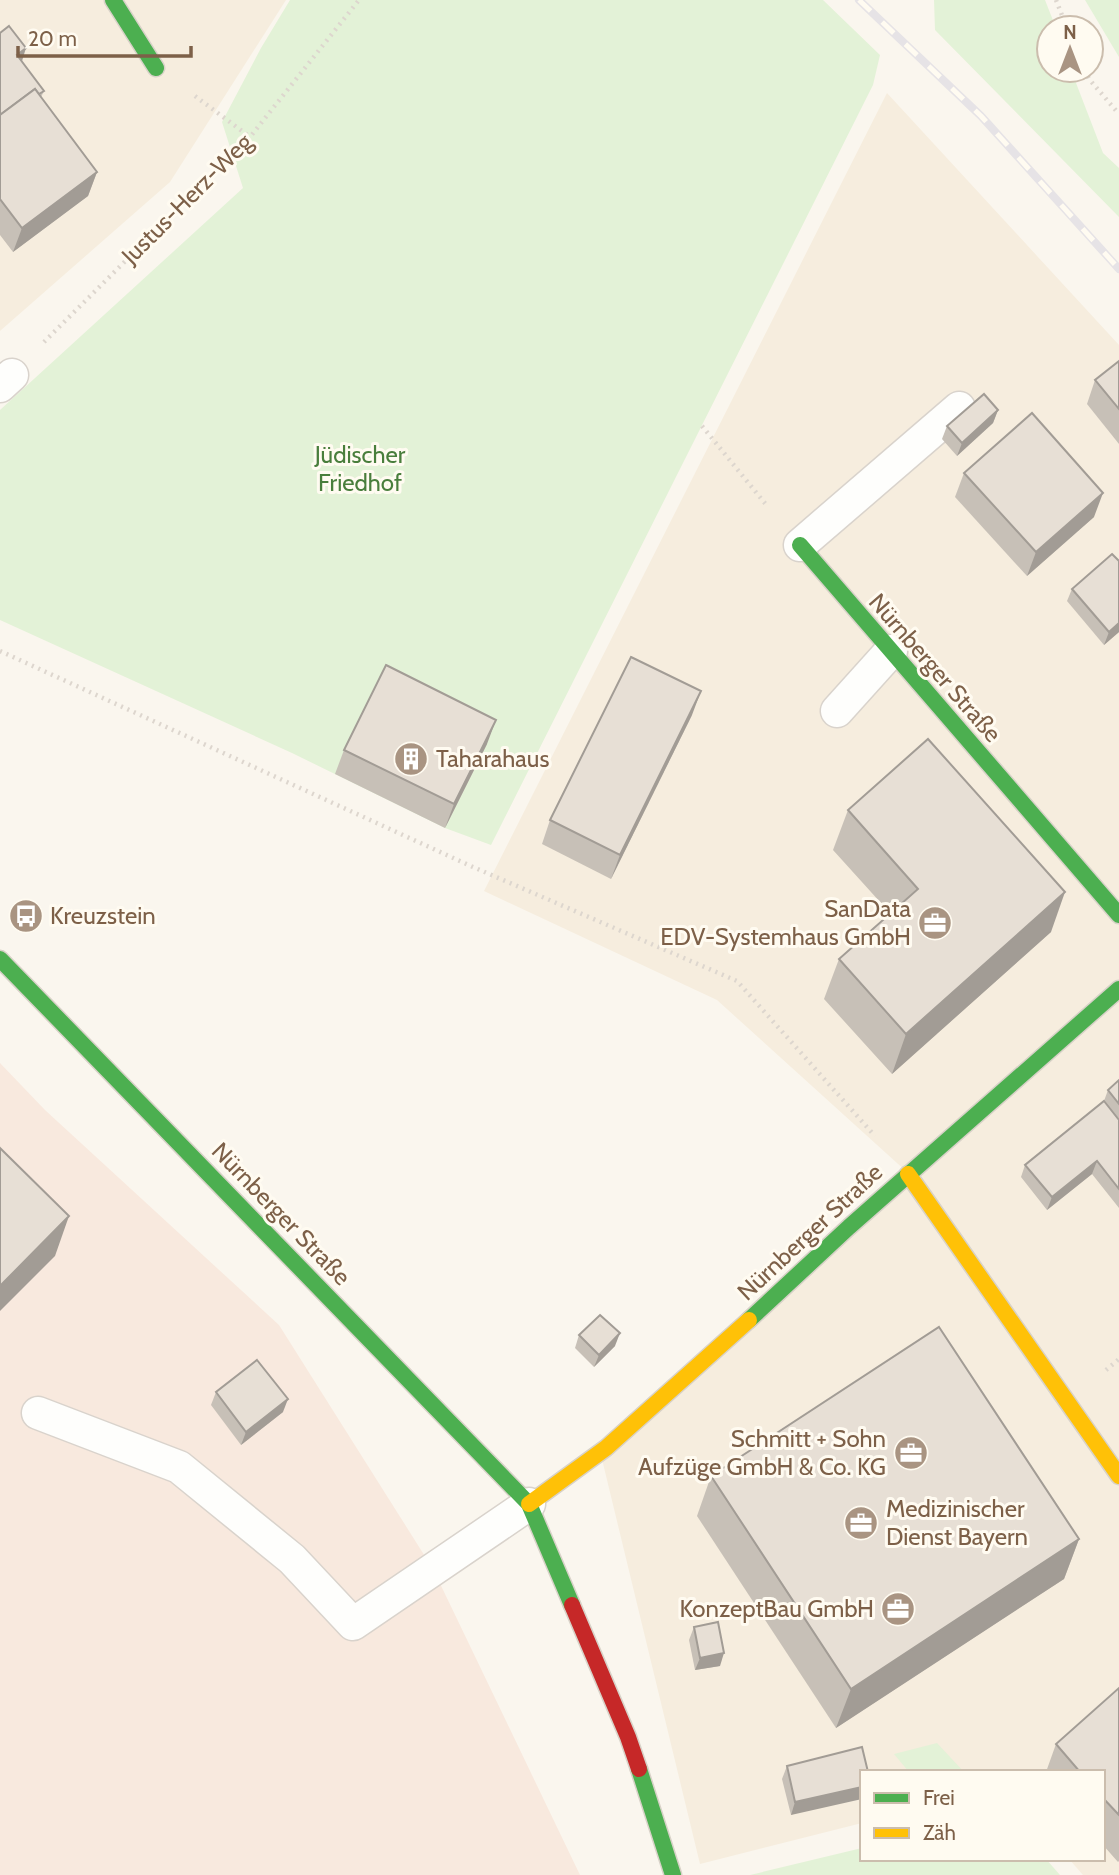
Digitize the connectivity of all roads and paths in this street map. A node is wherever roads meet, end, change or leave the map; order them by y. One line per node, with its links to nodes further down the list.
1 (113, 0): 3 (street)
2 (359, 0): 6 (path, Justus-Herz-Weg)
3 (156, 68): 6 (path)
4 (1092, 84): 5 (path)
5 (1119, 114)
6 (250, 137): 7 (path, Justus-Herz-Weg)
7 (6, 380)
8 (959, 408): 10 (lane)
9 (702, 426): 10 (path)
10 (800, 545): 12 (street, Nürnberger Straße)
11 (0, 651): 17 (path)
12 (891, 652): 13 (lane); 14 (street, Nürnberger Straße)
13 (838, 711)
14 (1119, 915)
15 (0, 959): 20 (street, Nürnberger Straße)
16 (1119, 989): 17 (street, Nürnberger Straße)
17 (908, 1174): 19 (street); 20 (street, Nürnberger Straße)
18 (38, 1413): 20 (lane)
19 (1119, 1476)
20 (528, 1504): 21 (street, Nürnberger Straße)
21 (673, 1875)

